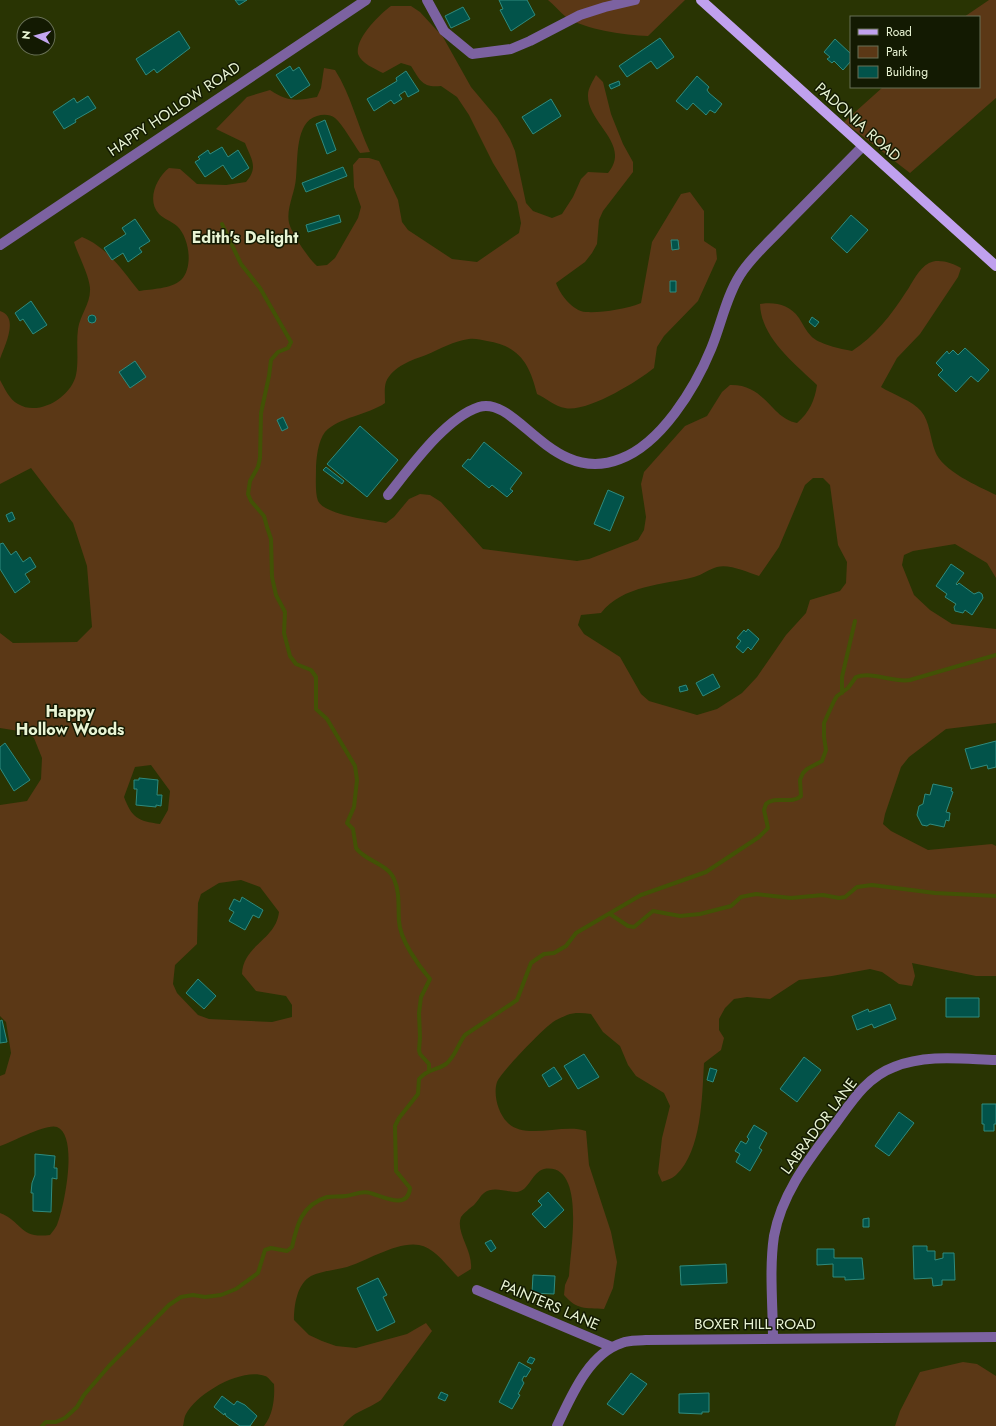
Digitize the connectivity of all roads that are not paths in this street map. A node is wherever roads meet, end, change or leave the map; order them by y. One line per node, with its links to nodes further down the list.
1 (366, 0): 6 (street, HAPPY HOLLOW ROAD)
2 (427, 0): 3 (street)
3 (635, 0)
4 (701, 0): 5 (main road, PADONIA ROAD)
5 (862, 146): 7 (main road, PADONIA ROAD); 8 (street)
6 (0, 245)
7 (996, 266)
8 (388, 495)
9 (996, 1060): 12 (street, LABRADOR LANE)
10 (477, 1290): 13 (street, PAINTERS LANE)
11 (996, 1337): 12 (street, BOXER HILL ROAD)
12 (773, 1339): 13 (street, BOXER HILL ROAD)
13 (612, 1347): 14 (street, BOXER HILL ROAD)
14 (557, 1426)

